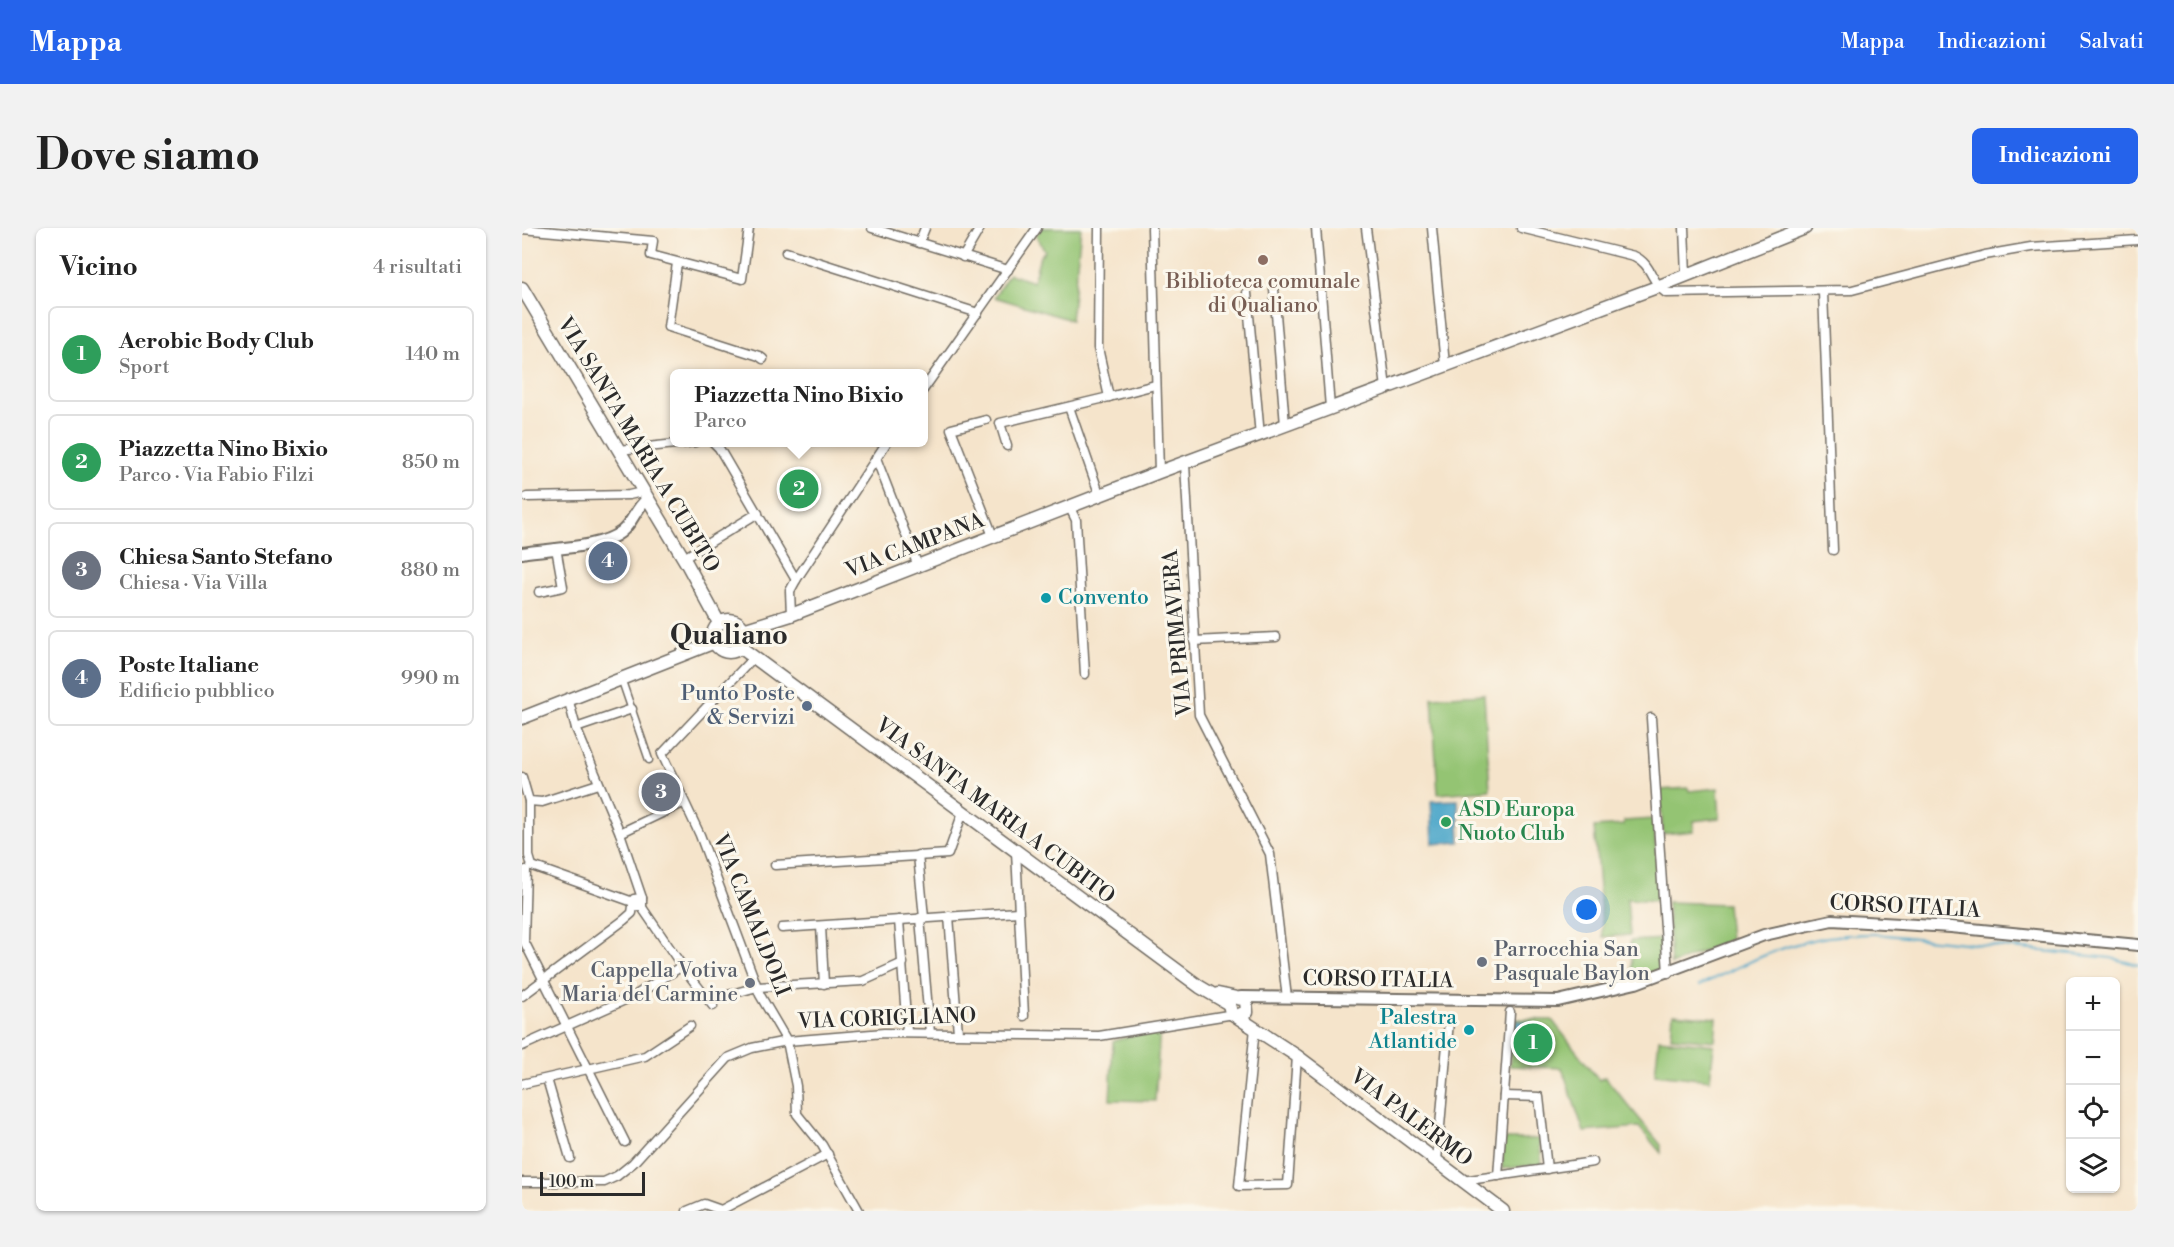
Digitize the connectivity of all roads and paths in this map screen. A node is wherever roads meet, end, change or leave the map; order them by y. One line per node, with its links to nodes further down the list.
1 (749, 228): 19 (street)
2 (872, 228): 16 (street)
3 (925, 228): 16 (street)
4 (980, 228): 18 (street)
5 (1037, 228): 20 (street)
6 (1099, 228): 33 (street)
7 (1152, 228): 31 (street)
8 (1316, 228): 35 (street)
9 (1366, 228): 32 (street)
10 (1432, 228): 29 (street)
11 (1521, 228): 23 (street)
12 (1684, 228): 21 (street)
13 (1805, 228): 21 (main road, VIA CAMPANA)
14 (522, 229): 19 (street)
15 (2138, 240): 25 (street)
16 (919, 243): 18 (street)
17 (786, 252): 27 (street)
18 (963, 256): 20 (street)
19 (677, 263): 28 (street)
20 (1008, 270): 27 (street)
21 (1686, 275): 23 (main road, VIA CAMPANA)
22 (522, 288): 43 (main road, VIA SANTA MARIA A CUBITO)
23 (1657, 288): 25 (street); 29 (main road, VIA CAMPANA)
24 (1274, 289): 37 (street)
25 (1823, 292): 54 (street)
26 (1247, 293): 38 (street)
27 (978, 313): 30 (street)
28 (763, 359)
29 (1445, 365): 32 (main road, VIA CAMPANA)
30 (928, 384)
31 (1155, 385): 33 (street); 46 (street)
32 (1386, 388): 35 (main road, VIA CAMPANA)
33 (1109, 397): 34 (street)
34 (1069, 407): 40 (street); 48 (street)
35 (1330, 408): 37 (main road, VIA CAMPANA)
36 (986, 420): 52 (street)
37 (1285, 425): 38 (main road, VIA CAMPANA)
38 (1260, 436): 45 (main road, VIA CAMPANA)
39 (670, 445): 43 (street)
40 (1007, 446)
41 (716, 447): 51 (street)
42 (884, 447): 44 (street)
43 (619, 450): 47 (main road, VIA SANTA MARIA A CUBITO)
44 (876, 458): 57 (street); 58 (street)
45 (1185, 464): 46 (main road, VIA CAMPANA); 64 (street, VIA PRIMAVERA)
46 (1159, 472): 48 (main road, VIA CAMPANA)
47 (644, 496): 49 (street, VIA SANTA MARIA A CUBITO); 53 (street); 56 (main road, VIA SANTA MARIA A CUBITO)
48 (1100, 496): 50 (main road, VIA CAMPANA)
49 (527, 497)
50 (1070, 508): 52 (main road, VIA CAMPANA); 68 (street)
51 (758, 513): 56 (street); 58 (street)
52 (993, 536): 57 (main road, VIA CAMPANA)
53 (556, 548): 55 (street); 59 (street)
54 (1833, 550)
55 (522, 553)
56 (684, 558): 61 (main road, VIA SANTA MARIA A CUBITO)
57 (918, 566): 60 (main road, VIA CAMPANA)
58 (796, 580): 60 (street)
59 (539, 592)
60 (791, 615): 62 (main road, VIA CAMPANA)
61 (719, 623): 62 (main road); 65 (main road)
62 (743, 630): 66 (main road)
63 (1276, 637): 64 (street)
64 (1194, 641): 103 (street, VIA PRIMAVERA)
65 (715, 642): 66 (main road); 69 (main road)
66 (740, 647): 67 (main road, VIA SANTA MARIA A CUBITO)
67 (754, 657): 79 (street, VIA CAMALDOLI); 80 (main road, VIA SANTA MARIA A CUBITO)
68 (1085, 674)
69 (621, 677): 70 (main road); 71 (street)
70 (568, 698): 72 (main road); 74 (street)
71 (632, 709): 74 (street); 75 (street)
72 (522, 718)
73 (1651, 718): 96 (street)
74 (576, 728): 77 (street)
75 (649, 760)
76 (522, 777): 78 (street)
77 (598, 784): 78 (street); 81 (street)
78 (529, 801): 85 (street)
79 (683, 803): 81 (street); 99 (street, VIA CAMALDOLI)
80 (963, 812): 82 (main road, VIA SANTA MARIA A CUBITO); 83 (street)
81 (620, 833): 86 (street)
82 (1016, 851): 87 (street); 100 (main road, VIA SANTA MARIA A CUBITO)
83 (918, 855): 84 (street); 89 (street)
84 (775, 865)
85 (527, 869): 86 (street); 97 (street)
86 (638, 903): 95 (street); 97 (street)
87 (1018, 912): 88 (street); 107 (street)
88 (949, 916): 89 (street); 115 (street)
89 (922, 918): 90 (street); 114 (street)
90 (899, 920): 91 (street); 94 (street)
91 (821, 926): 92 (street); 98 (street)
92 (782, 928)
93 (2138, 945): 96 (street, CORSO ITALIA)
94 (903, 963): 98 (street); 113 (street)
95 (681, 966): 99 (street); 110 (street)
96 (1668, 973): 103 (street, CORSO ITALIA)
97 (543, 980): 101 (street); 110 (street)
98 (824, 984): 99 (street)
99 (757, 987): 116 (street, VIA CAMALDOLI)
100 (1200, 987): 102 (main road, VIA SANTA MARIA A CUBITO); 104 (main road)
101 (522, 996)
102 (1214, 998): 104 (main road, VIA SANTA MARIA A CUBITO); 105 (street)
103 (1287, 998): 104 (street, CORSO ITALIA)
104 (1237, 1007): 105 (street); 108 (street); 112 (main road, VIA PALERMO)
105 (1215, 1011): 108 (street)
106 (1510, 1012): 122 (street)
107 (1024, 1016)
108 (1198, 1019): 115 (street, VIA CORIGLIANO)
109 (1449, 1021): 126 (street)
110 (566, 1026): 117 (street); 119 (street)
111 (690, 1026): 119 (street)
112 (1255, 1028): 118 (main road, VIA PALERMO); 118 (street)
113 (907, 1032): 114 (street, VIA CORIGLIANO); 116 (street, VIA CORIGLIANO)
114 (930, 1033): 115 (street, VIA CORIGLIANO)
115 (958, 1033)
116 (787, 1041): 124 (street, VIA CAMALDOLI); 131 (street, VIA CORIGLIANO)
117 (522, 1046)
118 (1297, 1056): 126 (main road, VIA PALERMO)
119 (588, 1070): 120 (street); 123 (street)
120 (548, 1080): 121 (street); 125 (street)
121 (522, 1084)
122 (1504, 1096): 128 (street); 129 (street)
123 (625, 1142)
124 (828, 1154): 132 (street); 133 (street, VIA CAMALDOLI)
125 (570, 1158)
126 (1437, 1161): 130 (main road, VIA PALERMO)
127 (1593, 1162): 128 (street)
128 (1547, 1169): 129 (street)
129 (1498, 1176): 130 (street)
130 (1462, 1181): 134 (main road, VIA PALERMO)
131 (522, 1182)
132 (687, 1211)
133 (859, 1211)
134 (1503, 1211)

